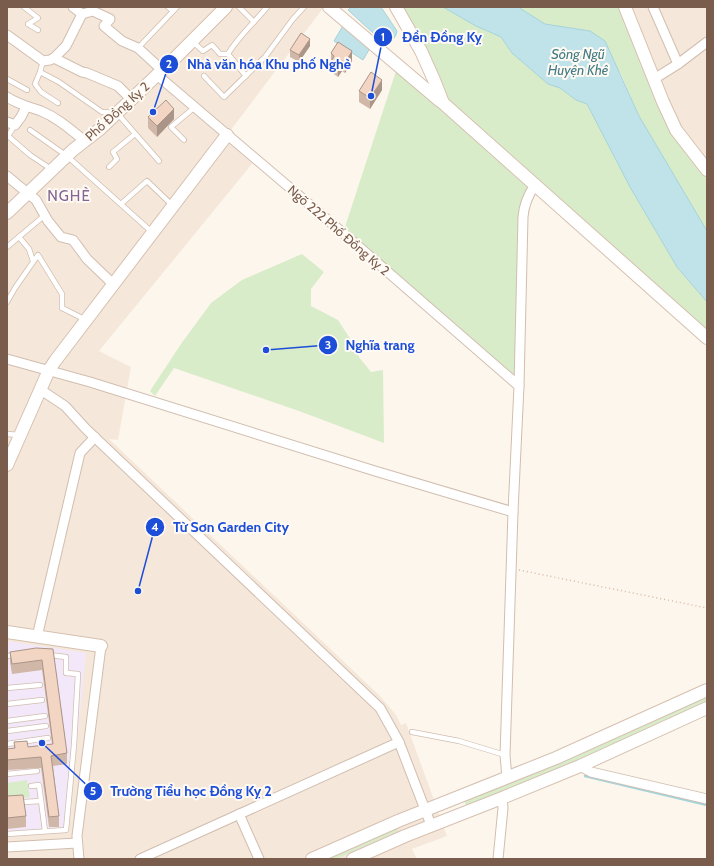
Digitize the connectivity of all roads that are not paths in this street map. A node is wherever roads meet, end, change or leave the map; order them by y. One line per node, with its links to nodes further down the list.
1 (24, 7): 15 (lane)
2 (73, 7): 13 (street)
3 (168, 7): 12 (lane)
4 (226, 7): 17 (street, Phố Đồng Kỵ 2)
5 (238, 7): 14 (lane)
6 (267, 7): 14 (lane)
7 (304, 7): 27 (lane)
8 (329, 7): 34 (street)
9 (396, 7): 34 (street)
10 (625, 7): 29 (street)
11 (653, 7): 23 (street)
12 (175, 9): 19 (lane)
13 (82, 14): 19 (street, Ngõ 222 Phố Đồng Kỵ 2); 21 (street)
14 (254, 22): 20 (lane)
15 (38, 30)
16 (7, 35): 22 (street)
17 (192, 41): 20 (lane); 25 (street, Phố Đồng Kỵ 2)
18 (707, 42): 23 (street)
19 (138, 48): 25 (street, Ngõ 222 Phố Đồng Kỵ 2)
20 (228, 54): 27 (lane)
21 (54, 58): 22 (street); 32 (street)
22 (44, 61): 24 (lane)
23 (678, 64): 29 (street)
24 (40, 72): 33 (lane); 37 (lane)
25 (159, 73): 32 (street, Phố Đồng Kỵ 2); 36 (street, Ngõ 222 Phố Đồng Kỵ 2)
26 (204, 76): 27 (lane)
27 (246, 76)
28 (7, 79): 30 (lane)
29 (654, 79): 48 (street)
30 (27, 90)
31 (7, 97): 35 (street)
32 (131, 99): 37 (street, Phố Đồng Kỵ 2)
33 (58, 103)
34 (443, 103): 50 (street)
35 (26, 107): 38 (street); 43 (street)
36 (195, 107): 41 (street, Ngõ 222 Phố Đồng Kỵ 2); 42 (lane)
37 (117, 112): 40 (lane); 43 (street, Phố Đồng Kỵ 2)
38 (11, 124): 47 (lane)
39 (30, 130): 44 (lane)
40 (135, 134): 45 (lane); 46 (lane)
41 (227, 135): 53 (street); 66 (street, Ngõ 222 Phố Đồng Kỵ 2)
42 (184, 140)
43 (85, 141): 44 (street, Phố Đồng Kỵ 2)
44 (67, 156): 47 (street, Phố Đồng Kỵ 2); 52 (lane)
45 (159, 161)
46 (109, 167)
47 (52, 170): 51 (street, Phố Đồng Kỵ 2)
48 (707, 170)
49 (7, 176): 51 (street)
50 (535, 185): 63 (street); 66 (street)
51 (28, 193): 54 (street, Phố Đồng Kỵ 2); 55 (street)
52 (121, 204): 53 (lane); 56 (lane)
53 (173, 206): 56 (street)
54 (8, 211)
55 (45, 215): 57 (lane); 60 (street)
56 (153, 233): 60 (street)
57 (19, 236): 58 (lane); 59 (lane)
58 (7, 247)
59 (33, 261): 61 (lane); 62 (lane)
60 (113, 284): 62 (street)
61 (7, 302)
62 (86, 320): 65 (street)
63 (707, 338)
64 (7, 359): 65 (street)
65 (49, 370): 67 (street); 72 (street)
66 (519, 386): 72 (street)
67 (41, 390): 69 (street); 70 (street)
68 (7, 434): 69 (lane)
69 (20, 435): 71 (street)
70 (95, 437): 74 (street); 91 (street)
71 (7, 465)
72 (513, 512): 93 (street)
73 (7, 632): 74 (street)
74 (37, 637): 75 (street)
75 (101, 646): 108 (street)
76 (22, 655): 78 (lane)
77 (45, 655): 106 (lane)
78 (7, 656)
79 (40, 685): 80 (lane)
80 (7, 688)
81 (707, 690): 97 (street)
82 (42, 700): 83 (lane)
83 (7, 704)
84 (707, 708): 94 (street)
85 (45, 716): 86 (lane)
86 (7, 721)
87 (46, 726): 88 (lane)
88 (7, 731)
89 (412, 732): 93 (lane)
90 (48, 738): 92 (lane)
91 (399, 742): 103 (street); 104 (street)
92 (7, 744)
93 (505, 755): 97 (street)
94 (580, 766): 99 (street); 100 (street)
95 (38, 771): 96 (lane)
96 (7, 774)
97 (507, 778): 103 (street)
98 (31, 786): 101 (lane)
99 (502, 798): 105 (street); 115 (street)
100 (707, 799)
101 (41, 800): 102 (lane); 106 (lane)
102 (7, 803)
103 (426, 810): 105 (street); 113 (street)
104 (239, 814): 111 (street); 112 (street)
105 (431, 825): 114 (street)
106 (45, 831): 107 (lane)
107 (7, 834)
108 (77, 843): 109 (street); 110 (street)
109 (7, 847)
110 (79, 859)
111 (140, 859)
112 (259, 859)
113 (312, 859)
114 (353, 859)
115 (498, 859)

